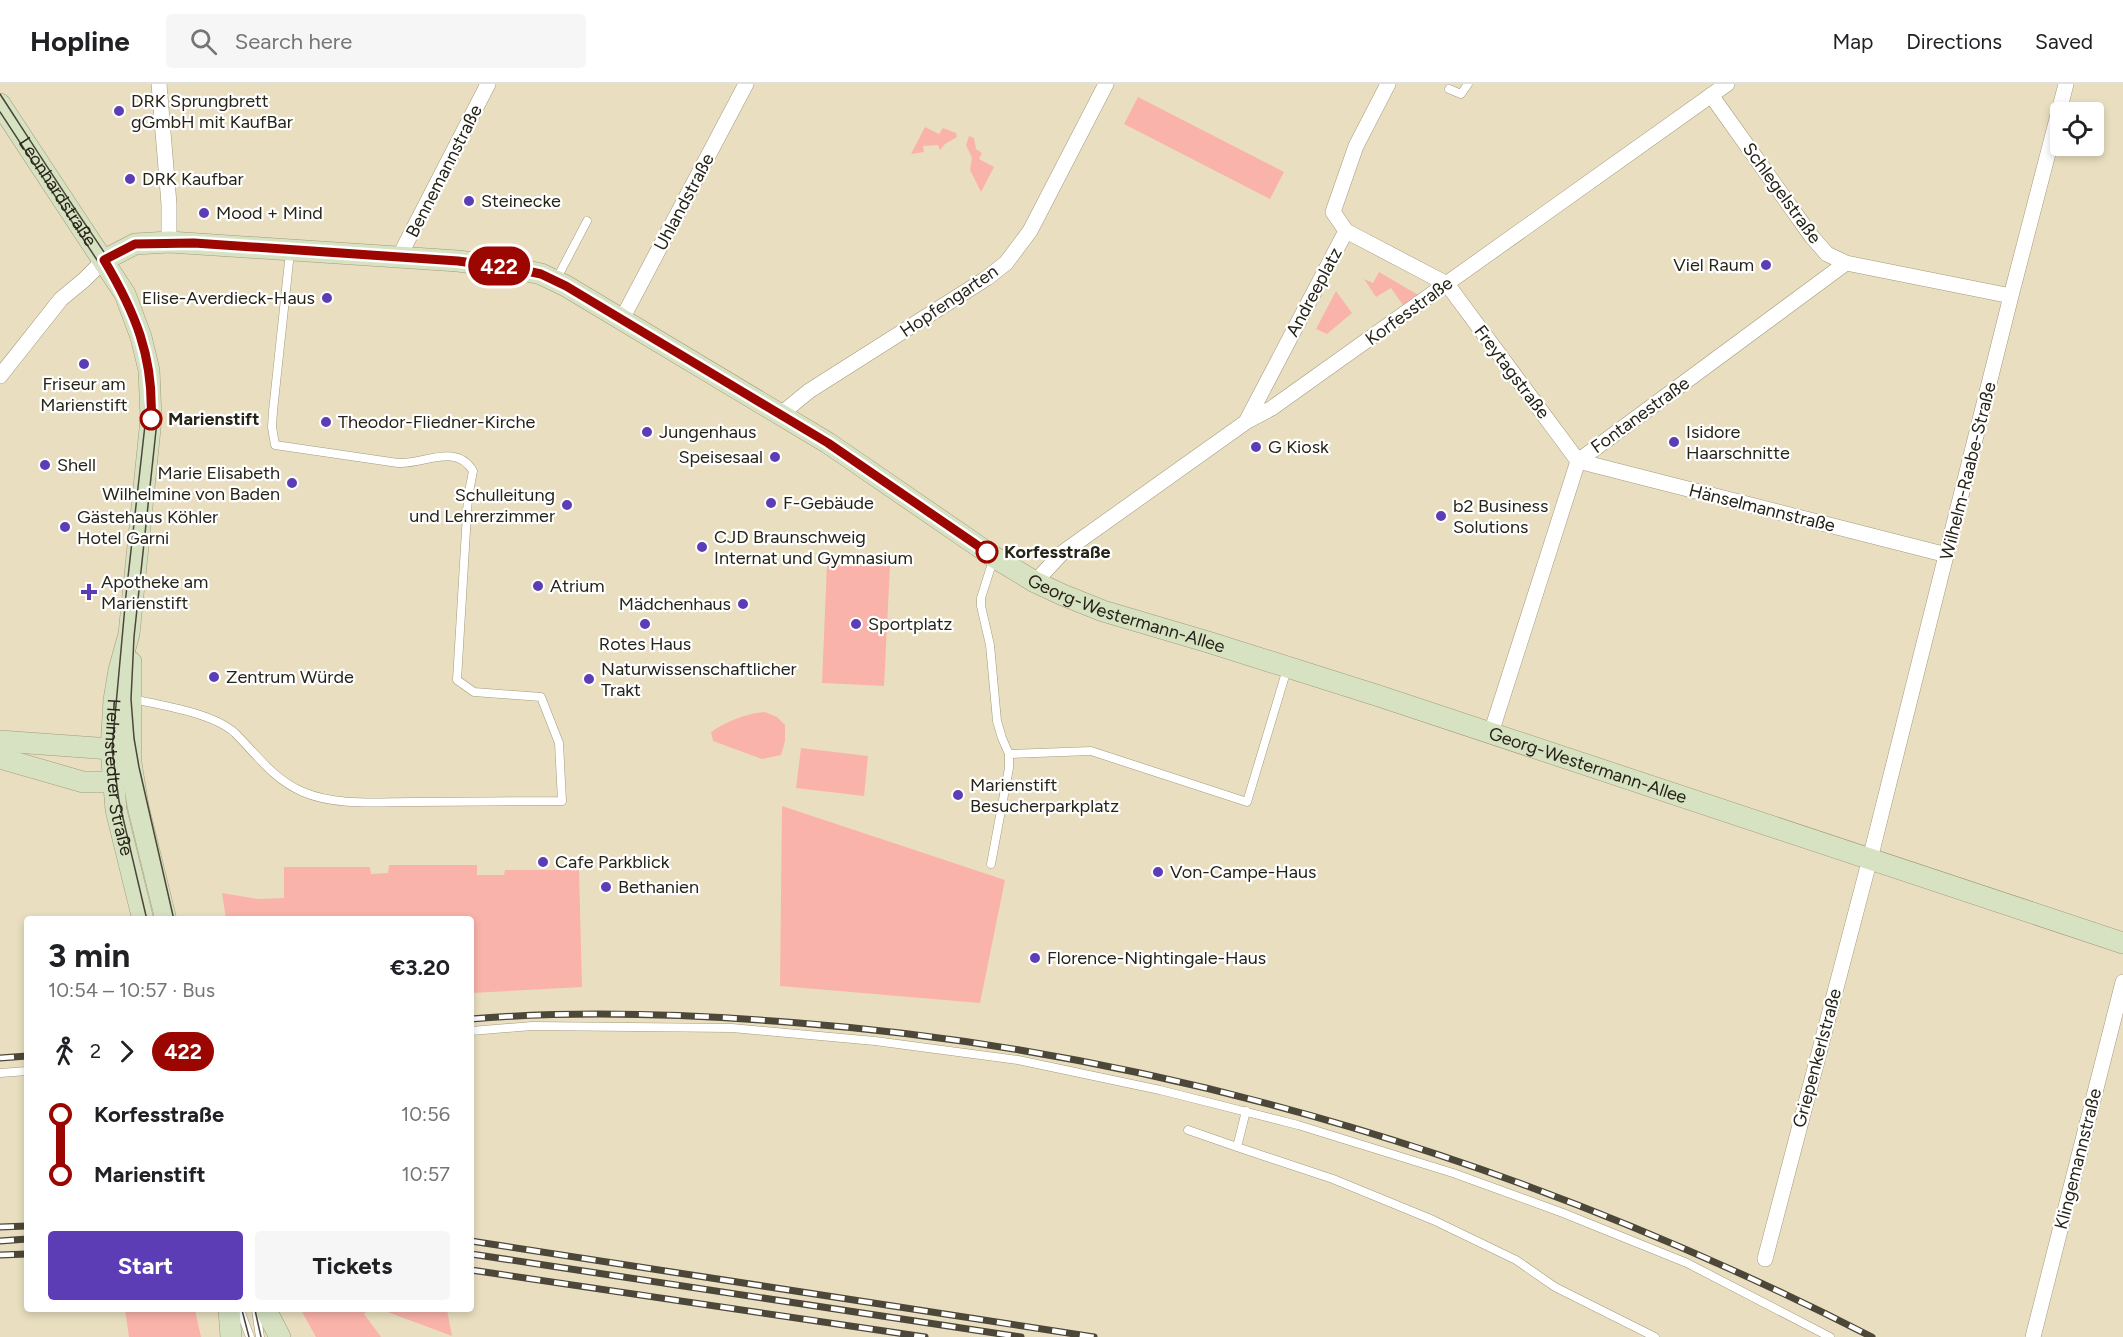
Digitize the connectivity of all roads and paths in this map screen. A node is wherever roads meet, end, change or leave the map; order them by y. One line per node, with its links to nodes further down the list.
1 (159, 84): 14 (street)
2 (488, 84): 16 (street, Bennemannstraße)
3 (746, 84): 23 (street, Uhlandstraße)
4 (1106, 84): 25 (street, Hopfengarten)
5 (1388, 84): 13 (street)
6 (1468, 84): 9 (lane)
7 (1727, 84): 10 (street, Korfesstraße)
8 (2066, 84): 21 (street, Wilhelm-Raabe-Straße)
9 (1449, 89)
10 (1711, 95): 18 (street, Schlegelstraße); 20 (street, Korfesstraße)
11 (0, 104): 17 (street, Leonhardstraße)
12 (587, 221): 19 (lane)
13 (1346, 231): 20 (street, Andreeplatz); 26 (street, Andreeplatz)
14 (169, 243): 15 (street, Georg-Westermann-Allee); 17 (street, Georg-Westermann-Allee)
15 (290, 250): 16 (street, Georg-Westermann-Allee); 32 (lane)
16 (399, 257): 19 (street, Georg-Westermann-Allee)
17 (104, 260): 22 (street, Leonhardstraße); 24 (street)
18 (1846, 263): 21 (street, Schlegelstraße); 27 (street, Fontanestraße)
19 (555, 281): 23 (street, Georg-Westermann-Allee)
20 (1447, 284): 26 (street, Korfesstraße); 27 (street, Freytagstraße)
21 (2011, 296): 28 (street, Wilhelm-Raabe-Straße)
22 (133, 312): 32 (street, Helmstedter Straße)
23 (622, 320): 25 (street, Georg-Westermann-Allee)
24 (0, 376)
25 (782, 414): 29 (street, Georg-Westermann-Allee)
26 (1246, 422): 30 (street, Korfesstraße)
27 (1578, 461): 28 (street, Hänselmannstraße); 33 (street, Fontanestraße)
28 (1947, 555): 40 (street, Wilhelm-Raabe-Straße)
29 (994, 557): 30 (street, Georg-Westermann-Allee); 36 (lane)
30 (1035, 582): 31 (street, Georg-Westermann-Allee)
31 (1287, 669): 33 (street, Georg-Westermann-Allee); 36 (lane)
32 (122, 699): 35 (street, Helmstedter Straße); 38 (street, Helmstedter Straße)
33 (1491, 733): 40 (street, Georg-Westermann-Allee)
34 (0, 741): 35 (street)
35 (111, 749): 38 (street); 39 (street, Helmstedter Straße)
36 (1009, 754): 41 (lane)
37 (0, 758): 39 (street)
38 (131, 764): 39 (street); 43 (street, Helmstedter Straße)
39 (113, 782): 42 (street, Helmstedter Straße)
40 (1870, 858): 44 (street, Georg-Westermann-Allee); 52 (street, Griepenkerlstraße)
41 (990, 864)
42 (141, 916)
43 (165, 916)
44 (2123, 943)
45 (2123, 982): 63 (street, Klingemannstraße)
46 (474, 1031): 49 (lane)
47 (24, 1071): 48 (lane)
48 (0, 1073)
49 (1246, 1111): 51 (lane); 62 (lane)
50 (1188, 1130): 51 (lane)
51 (1237, 1147): 61 (lane)
52 (1765, 1259)
53 (229, 1312): 57 (street)
54 (241, 1312): 58 (lane)
55 (256, 1312): 59 (lane)
56 (267, 1312): 60 (street)
57 (231, 1337)
58 (250, 1337)
59 (260, 1337)
60 (280, 1337)
61 (1655, 1337)
62 (1830, 1337)
63 (2033, 1337)

